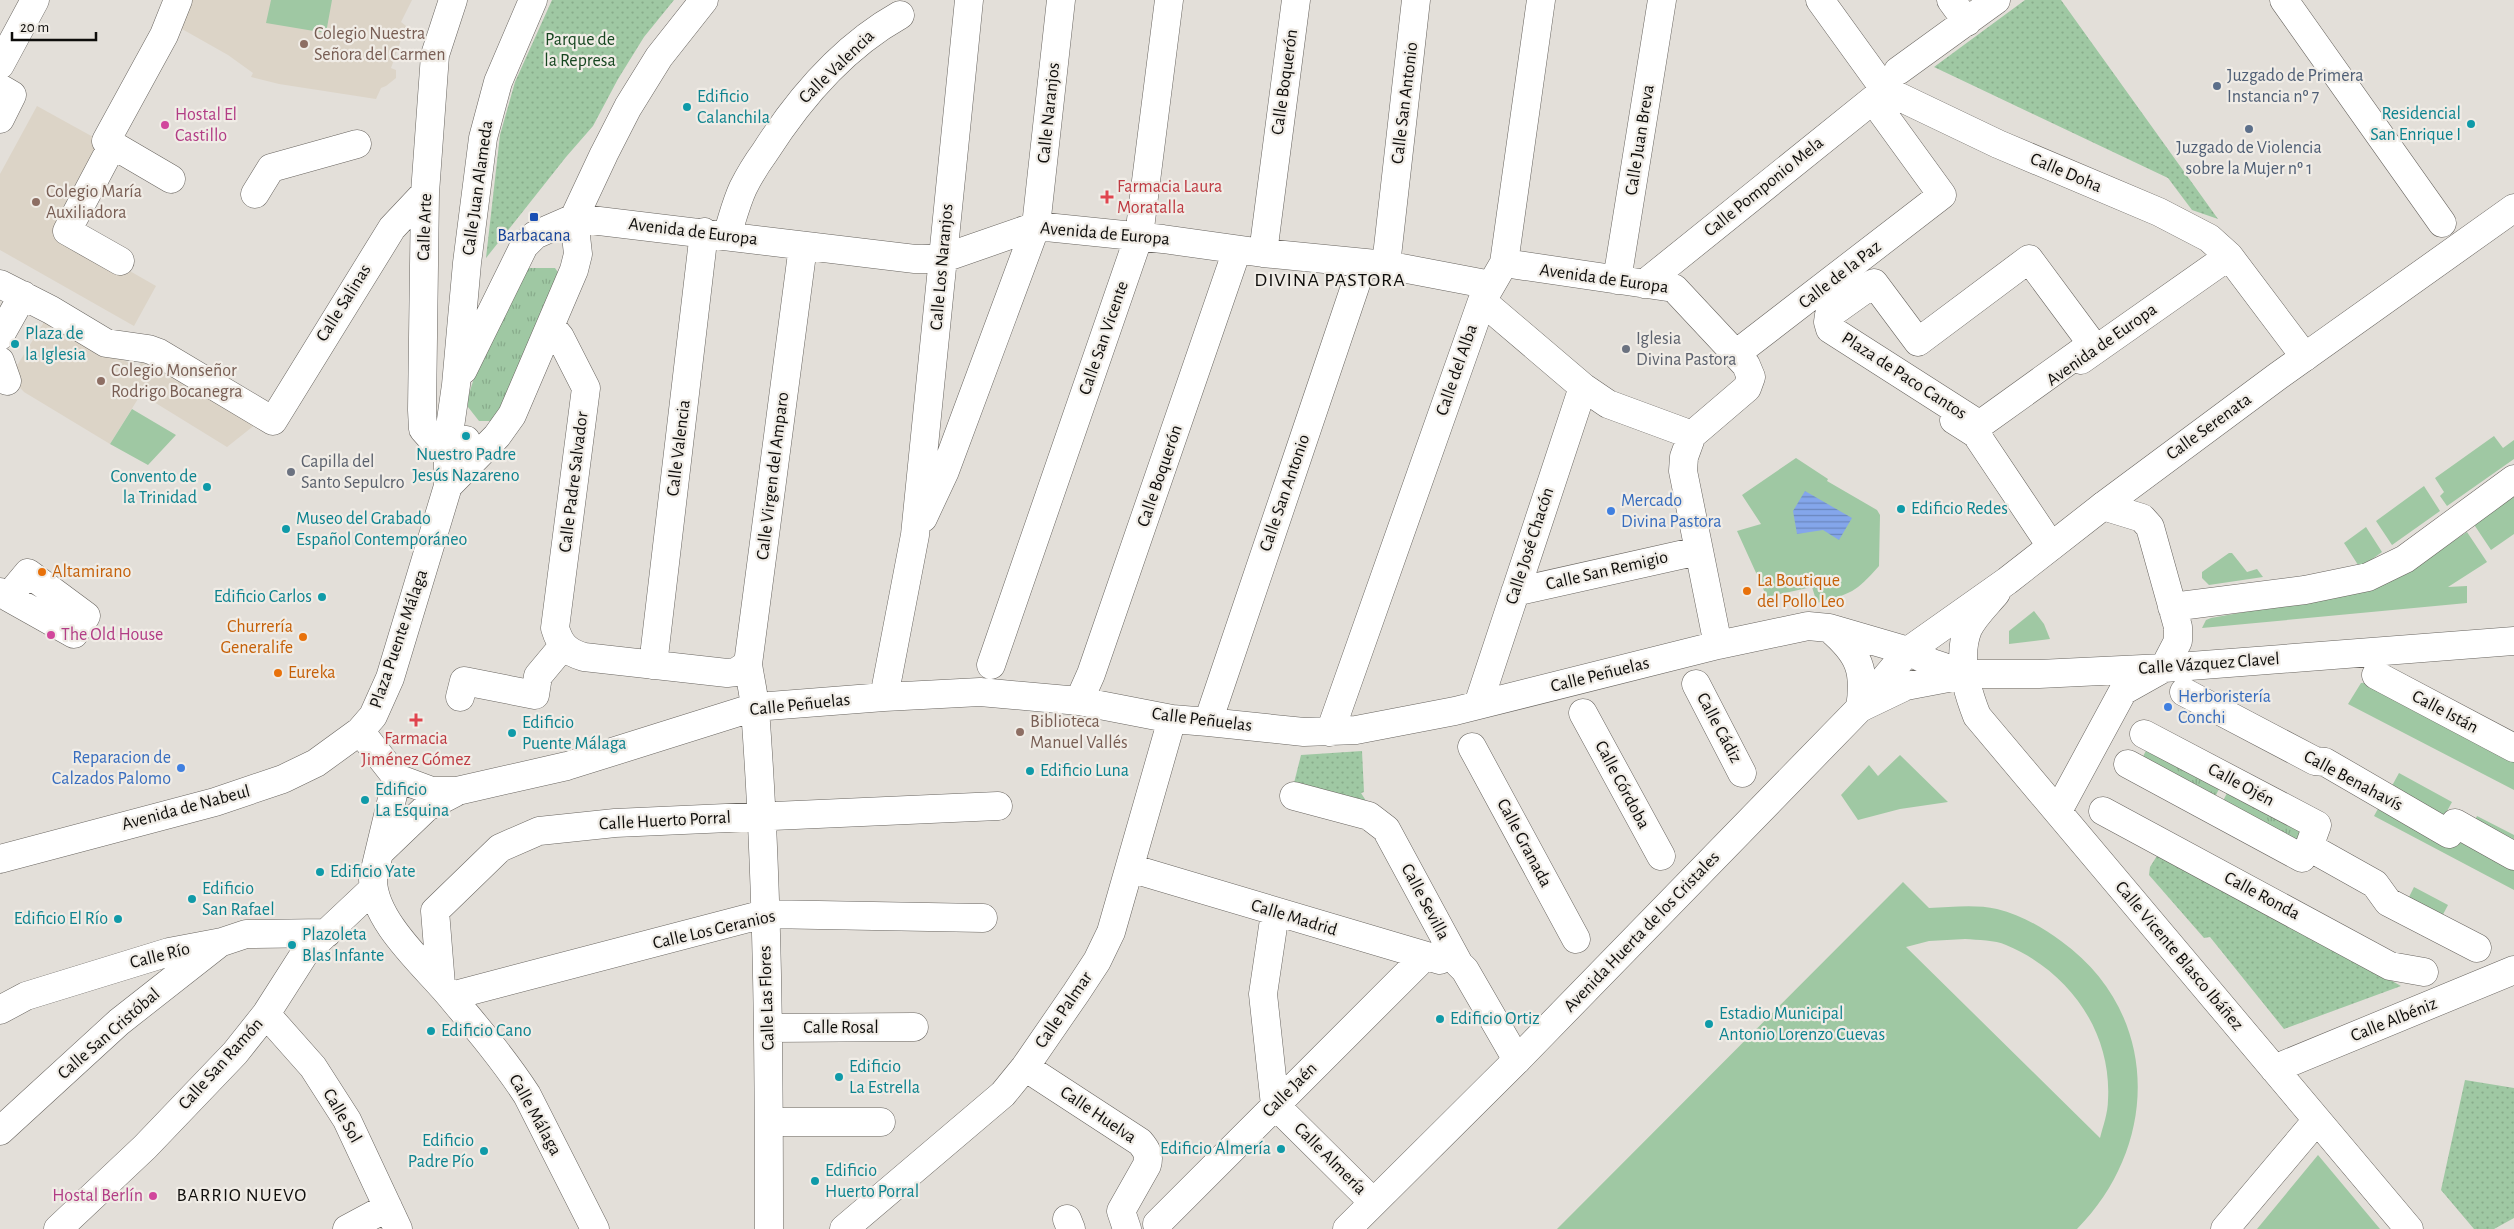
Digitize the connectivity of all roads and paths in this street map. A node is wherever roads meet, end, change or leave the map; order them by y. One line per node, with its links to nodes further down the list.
1 (35, 0): 18 (street)
2 (178, 0): 22 (street)
3 (453, 0): 25 (street, Calle Arte)
4 (534, 0): 49 (street, Calle Juan Alameda)
5 (704, 0): 28 (street)
6 (969, 0): 36 (street, Calle Los Naranjos)
7 (1061, 0): 30 (street, Calle Naranjos)
8 (1169, 0): 32 (street, Calle San Vicente)
9 (1296, 0): 34 (street, Calle Boquerón)
10 (1416, 0): 38 (street, Calle San Antonio)
11 (1541, 0): 40 (street, Calle del Alba)
12 (1662, 0): 39 (street, Calle Juan Breva)
13 (1820, 0): 19 (street, Calle Doha)
14 (1996, 0): 16 (street, Calle Pomponio Mela)
15 (2284, 0): 29 (street)
16 (1959, 11): 19 (street, Calle Pomponio Mela)
17 (900, 15): 31 (street, Calle Valencia)
18 (0, 65)
19 (1885, 87): 35 (street, Calle Doha); 42 (street, Calle Pomponio Mela); 44 (street, Calle de la Paz)
20 (0, 88): 21 (street)
21 (0, 119)
22 (109, 144): 24 (street); 37 (street)
23 (358, 144): 26 (street)
24 (171, 179)
25 (425, 192): 43 (street, Calle Salinas); 54 (street, Calle Arte)
26 (256, 194)
27 (2514, 208): 48 (street, Calle Serenata)
28 (574, 218): 31 (street, Avenida de Europa); 45 (street); 49 (street)
29 (2442, 223)
30 (1036, 226): 32 (street, Avenida de Europa); 36 (street, Avenida de Europa); 58 (street, Calle Los Naranjos)
31 (716, 233): 33 (street, Avenida de Europa); 69 (street, Calle Valencia)
32 (1139, 236): 34 (street, Avenida de Europa); 71 (street, Calle San Vicente)
33 (803, 246): 36 (street, Avenida de Europa); 70 (street, Calle Virgen del Amparo)
34 (1250, 252): 38 (street, Avenida de Europa); 79 (street, Calle Boquerón)
35 (2228, 256): 48 (street, Calle Doha); 51 (street, Avenida de Europa)
36 (944, 258): 58 (street, Calle Los Naranjos)
37 (120, 261)
38 (1374, 264): 40 (street, Avenida de Europa); 85 (street, Calle San Antonio)
39 (1617, 280): 40 (street, Avenida de Europa); 42 (street, Avenida de Europa)
40 (1492, 283): 50 (street); 87 (street, Calle del Alba)
41 (1874, 283): 41 (street, Plaza de Paco Cantos)
42 (1644, 284): 47 (street, Avenida de Europa)
43 (12, 289): 46 (street)
44 (1788, 314): 47 (street, Calle de la Paz); 51 (street)
45 (551, 326): 53 (street); 67 (street, Calle Padre Salvador)
46 (0, 336)
47 (1737, 353): 52 (street, Avenida de Europa)
48 (2305, 357): 57 (street, Calle Serenata)
49 (456, 385): 54 (street)
50 (1583, 386): 52 (street); 62 (street, Calle José Chacón)
51 (1976, 434): 59 (street)
52 (1692, 435): 60 (street)
53 (497, 436): 54 (street); 56 (street)
54 (448, 441): 56 (street)
55 (2514, 479): 63 (street)
56 (448, 486): 86 (street, Plaza Puente Málaga)
57 (2103, 506): 59 (street, Calle Serenata); 63 (street)
58 (915, 535): 77 (street, Calle Los Naranjos)
59 (2050, 546): 61 (street, Calle Serenata)
60 (1698, 551): 62 (street, Calle San Remigio); 66 (street)
61 (2007, 581): 68 (street, Calle Serenata); 73 (street, Calle Vicente Blasco Ibáñez)
62 (1515, 592): 80 (street, Calle José Chacón)
63 (2172, 606): 72 (street)
64 (1829, 628): 66 (street, Calle Peñuelas); 68 (street, Calle Peñuelas); 82 (street)
65 (2514, 641): 72 (street, Calle Vázquez Clavel)
66 (1718, 645): 80 (street, Calle Peñuelas)
67 (563, 646): 69 (street); 78 (street)
68 (1908, 651): 73 (street, Calle Vázquez Clavel); 82 (street, Avenida Huerta de los Cristales)
69 (653, 664): 70 (street)
70 (748, 664): 81 (street, Calle Virgen del Amparo)
71 (990, 665)
72 (2164, 668): 73 (street, Calle Vázquez Clavel); 97 (street)
73 (1965, 674): 82 (street); 97 (street, Calle Vicente Blasco Ibáñez)
74 (2376, 676): 90 (street, Calle Istán)
75 (1696, 684): 92 (street, Calle Cádiz)
76 (2184, 692): 103 (street, Calle Benahavís)
77 (884, 697): 79 (street, Calle Peñuelas); 81 (street, Calle Peñuelas)
78 (460, 698)
79 (1079, 701): 84 (street, Calle Peñuelas)
80 (1478, 705): 87 (street, Calle Peñuelas)
81 (755, 707): 94 (street, Calle Peñuelas); 99 (street, Calle Las Flores)
82 (1860, 708): 123 (street, Avenida Huerta de los Cristales)
83 (1583, 713): 102 (street, Calle Córdoba)
84 (1172, 718): 85 (street, Calle Peñuelas); 105 (street, Calle Palmar)
85 (1208, 722): 87 (street, Calle Peñuelas)
86 (360, 730): 93 (street); 104 (street, Avenida de Nabeul)
87 (1330, 732)
88 (2144, 734): 100 (street, Calle Ojén)
89 (1472, 747): 111 (street, Calle Granada)
90 (2514, 748)
91 (2128, 764): 100 (street, Calle Ojén)
92 (1742, 773)
93 (397, 778): 94 (street, Calle Peñuelas); 101 (street, Calle Peñuelas)
94 (457, 791): 101 (street, Calle Peñuelas)
95 (1294, 796): 115 (street, Calle Sevilla)
96 (998, 806): 99 (street, Calle Huerto Porral)
97 (2058, 810): 125 (street, Calle Vicente Blasco Ibáñez)
98 (2103, 811): 117 (street, Calle Ronda)
99 (761, 816): 108 (street, Calle Las Flores); 118 (street, Calle Huerto Porral)
100 (2309, 847): 113 (street)
101 (380, 852): 106 (street, Calle Peñuelas)
102 (1661, 856)
103 (2514, 856)
104 (0, 859)
105 (1130, 868): 107 (street, Calle Madrid); 124 (street, Calle Palmar)
106 (372, 890): 110 (street, Calle San Ramón); 118 (street, Calle Málaga)
107 (1275, 912): 114 (street, Calle Madrid); 126 (street)
108 (764, 914): 109 (street, Calle Los Geranios); 118 (street, Calle Los Geranios); 122 (street, Calle Las Flores)
109 (984, 918)
110 (327, 933): 112 (street, Calle Río); 120 (street, Calle San Ramón)
111 (1576, 940)
112 (222, 942): 119 (street, Calle Río); 130 (street, Calle San Cristóbal)
113 (2477, 948)
114 (1424, 957): 115 (street, Calle Madrid); 126 (street, Calle Jaén)
115 (1459, 964): 123 (street, Calle Sevilla)
116 (2514, 970): 125 (street, Calle Albéniz)
117 (2424, 972)
118 (446, 990): 136 (street, Calle Málaga)
119 (0, 1010)
120 (266, 1014): 132 (street, Calle Sol); 134 (street, Calle San Ramón)
121 (914, 1027): 122 (street, Calle Rosal)
122 (769, 1028): 128 (street, Calle Las Flores)
123 (1517, 1060): 131 (street, Avenida Huerta de los Cristales)
124 (1025, 1067): 138 (street, Calle Palmar); 139 (street, Calle Huelva)
125 (2274, 1069): 127 (street, Calle Vicente Blasco Ibáñez)
126 (1275, 1104): 131 (street, Calle Almería); 133 (street, Calle Jaén)
127 (2317, 1120): 141 (street); 142 (street, Calle Vicente Blasco Ibáñez)
128 (769, 1122): 129 (street); 137 (street, Calle Las Flores)
129 (880, 1122)
130 (0, 1131)
131 (1373, 1202): 140 (street, Avenida Huerta de los Cristales)
132 (393, 1218): 135 (street)
133 (1157, 1224)
134 (58, 1229)
135 (347, 1229)
136 (595, 1229)
137 (769, 1229)
138 (844, 1229)
139 (1126, 1229)
140 (1348, 1229)
141 (2225, 1229)
142 (2409, 1229)

